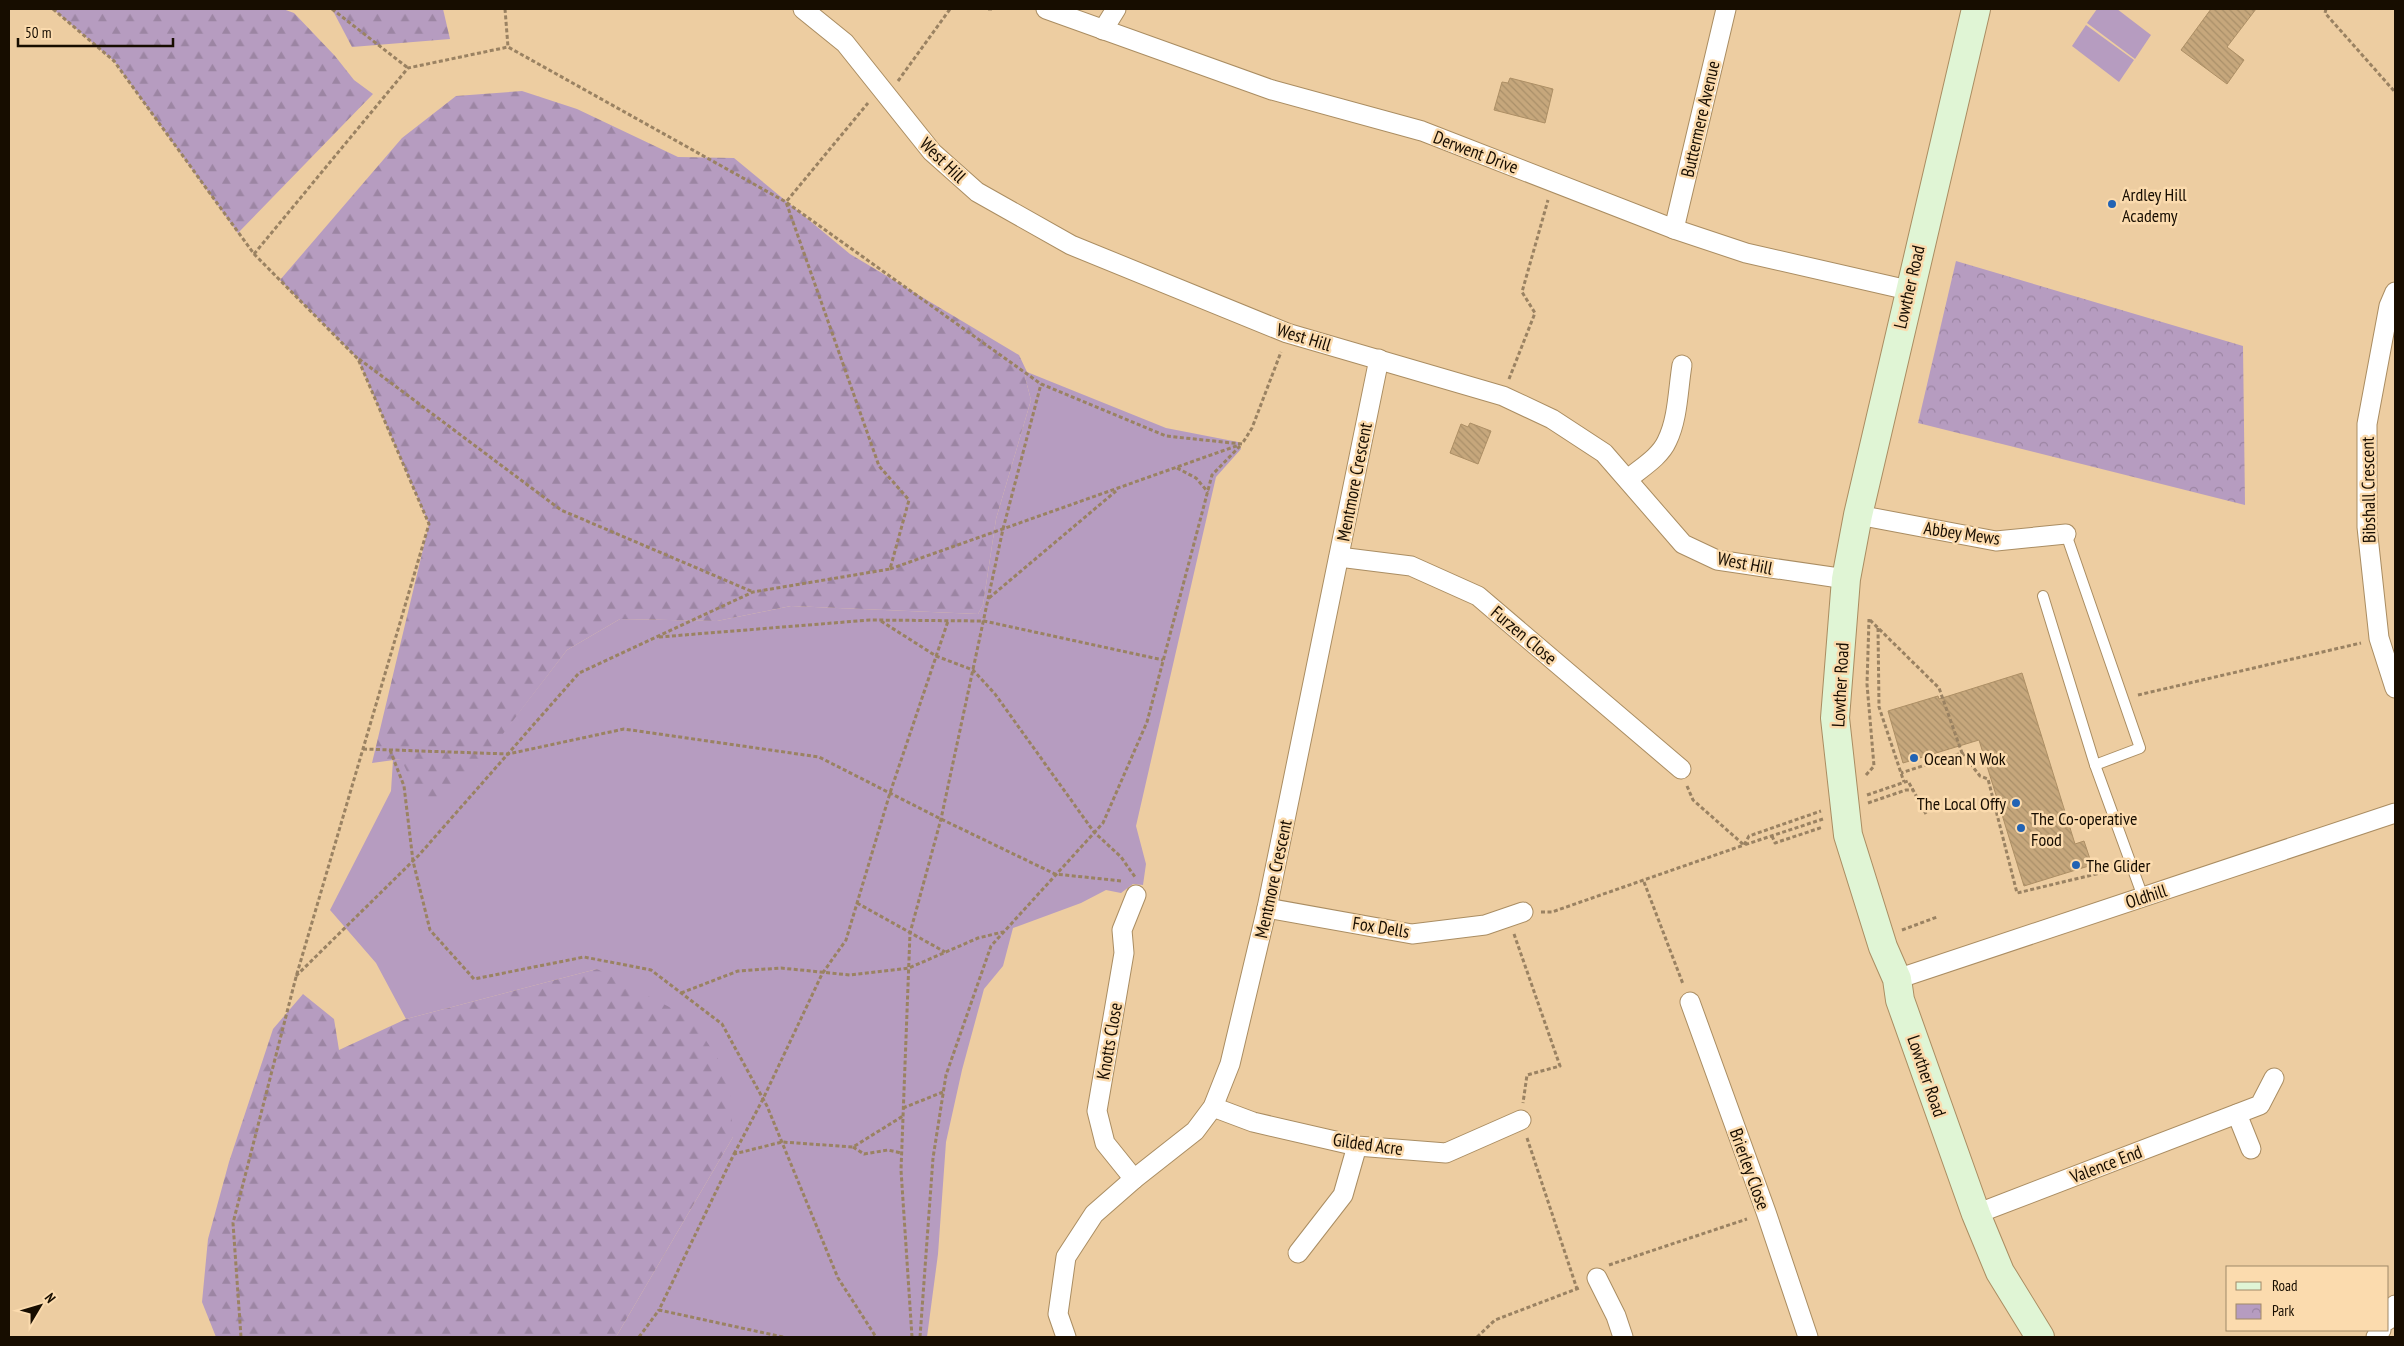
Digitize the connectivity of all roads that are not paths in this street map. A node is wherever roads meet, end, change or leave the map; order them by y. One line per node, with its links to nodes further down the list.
1 (803, 9): 10 (street, West Hill)
2 (1046, 9): 6 (street, Derwent Drive)
3 (1116, 9): 6 (street)
4 (1726, 9): 7 (street, Buttermere Avenue)
5 (1976, 9): 8 (street, Lowther Road)
6 (1104, 30): 7 (street, Derwent Drive)
7 (1674, 229): 8 (street, Derwent Drive)
8 (1908, 290): 13 (street, Lowther Road)
9 (2395, 292): 18 (street, Bibshall Crescent)
10 (1379, 359): 12 (street, West Hill); 15 (street, Mentmore Crescent)
11 (1682, 365): 12 (street)
12 (1628, 479): 16 (street, West Hill)
13 (1858, 515): 14 (street, Abbey Mews); 16 (street, Lowther Road)
14 (2066, 534): 19 (lane)
15 (1339, 556): 20 (street, Furzen Close); 24 (street, Mentmore Crescent)
16 (1846, 579): 26 (street, Lowther Road)
17 (2042, 596): 19 (lane)
18 (2395, 688)
19 (2094, 765): 23 (lane)
20 (1681, 769)
21 (2395, 813): 23 (street, Oldhill)
22 (1136, 895): 34 (street, Knotts Close)
23 (2143, 897): 26 (street, Oldhill)
24 (1267, 908): 25 (street, Fox Dells); 29 (street, Mentmore Crescent)
25 (1524, 912)
26 (1897, 979): 35 (street, Lowther Road)
27 (1690, 1002): 42 (street, Brierley Close)
28 (2274, 1078): 30 (street, Valence End)
29 (1213, 1107): 32 (street, Gilded Acre); 34 (street, Mentmore Crescent)
30 (2237, 1114): 33 (street); 35 (street, Valence End)
31 (1521, 1120): 32 (street, Gilded Acre)
32 (1357, 1146): 36 (street)
33 (2250, 1149)
34 (1134, 1179): 40 (street, Mentmore Crescent)
35 (1976, 1214): 43 (street, Lowther Road)
36 (1298, 1253)
37 (1597, 1278): 41 (street)
38 (2395, 1304): 39 (street)
39 (2389, 1318)
40 (1066, 1337)
41 (1623, 1337)
42 (1808, 1337)
43 (2040, 1337)

